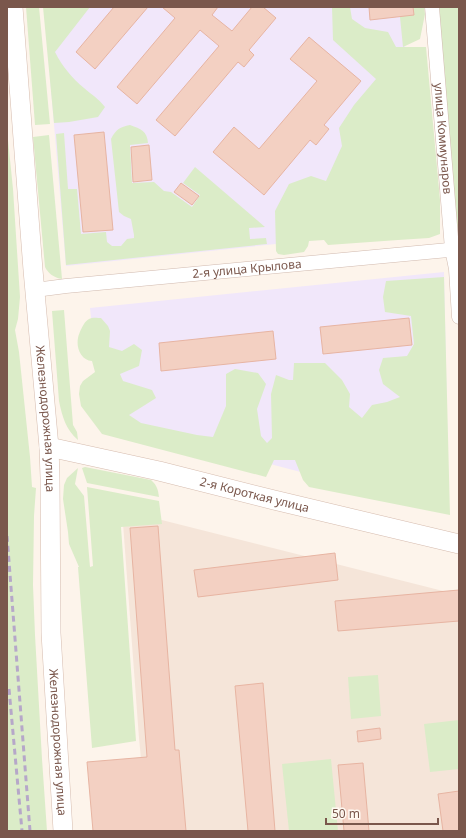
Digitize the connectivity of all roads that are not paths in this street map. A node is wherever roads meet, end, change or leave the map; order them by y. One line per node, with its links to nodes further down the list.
1 (13, 7): 4 (main road, Железнодорожная улица)
2 (432, 7): 3 (street, улица Коммунаров)
3 (455, 249): 4 (street, 2-я улица Крылова); 5 (street, улица Коммунаров)
4 (35, 290): 6 (main road, Железнодорожная улица)
5 (459, 317)
6 (49, 447): 7 (main road, 2-я Короткая улица); 8 (main road, Железнодорожная улица)
7 (459, 544)
8 (63, 831)

